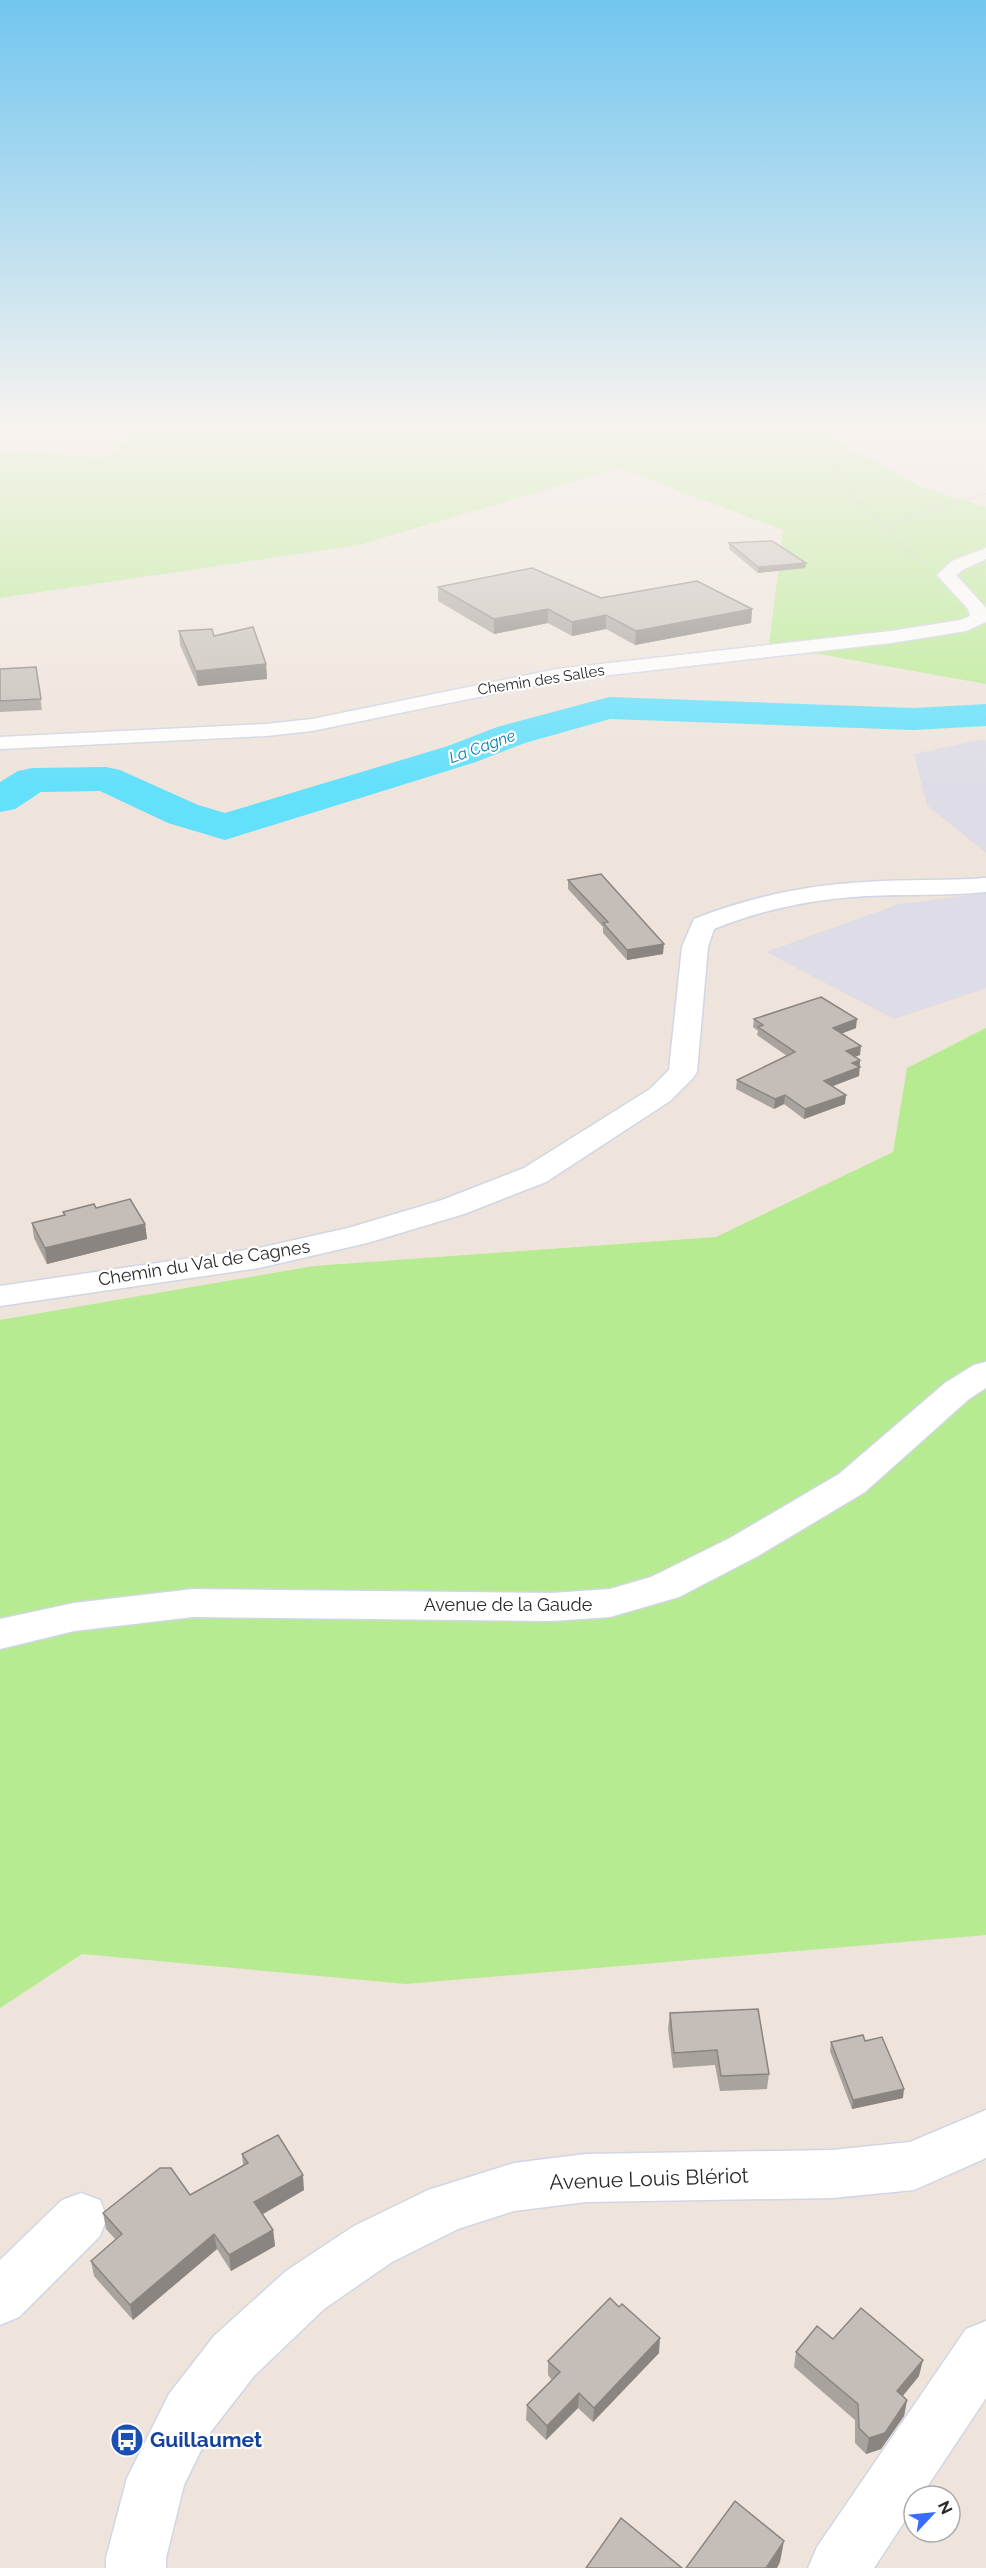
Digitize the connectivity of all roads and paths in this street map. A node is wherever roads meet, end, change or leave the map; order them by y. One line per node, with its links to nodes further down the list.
1 (903, 549): 3 (path)
2 (986, 553): 3 (street)
3 (946, 575): 4 (street, Chemin des Salles)
4 (0, 743)
5 (986, 885): 6 (street, Chemin du Val de Cagnes)
6 (0, 1296)
7 (986, 1373): 8 (street, Avenue de la Gaude)
8 (0, 1634)
9 (986, 2133): 13 (street, Avenue Louis Blériot)
10 (81, 2218): 11 (street)
11 (0, 2298)
12 (986, 2349): 14 (street)
13 (136, 2568)
14 (838, 2568)

